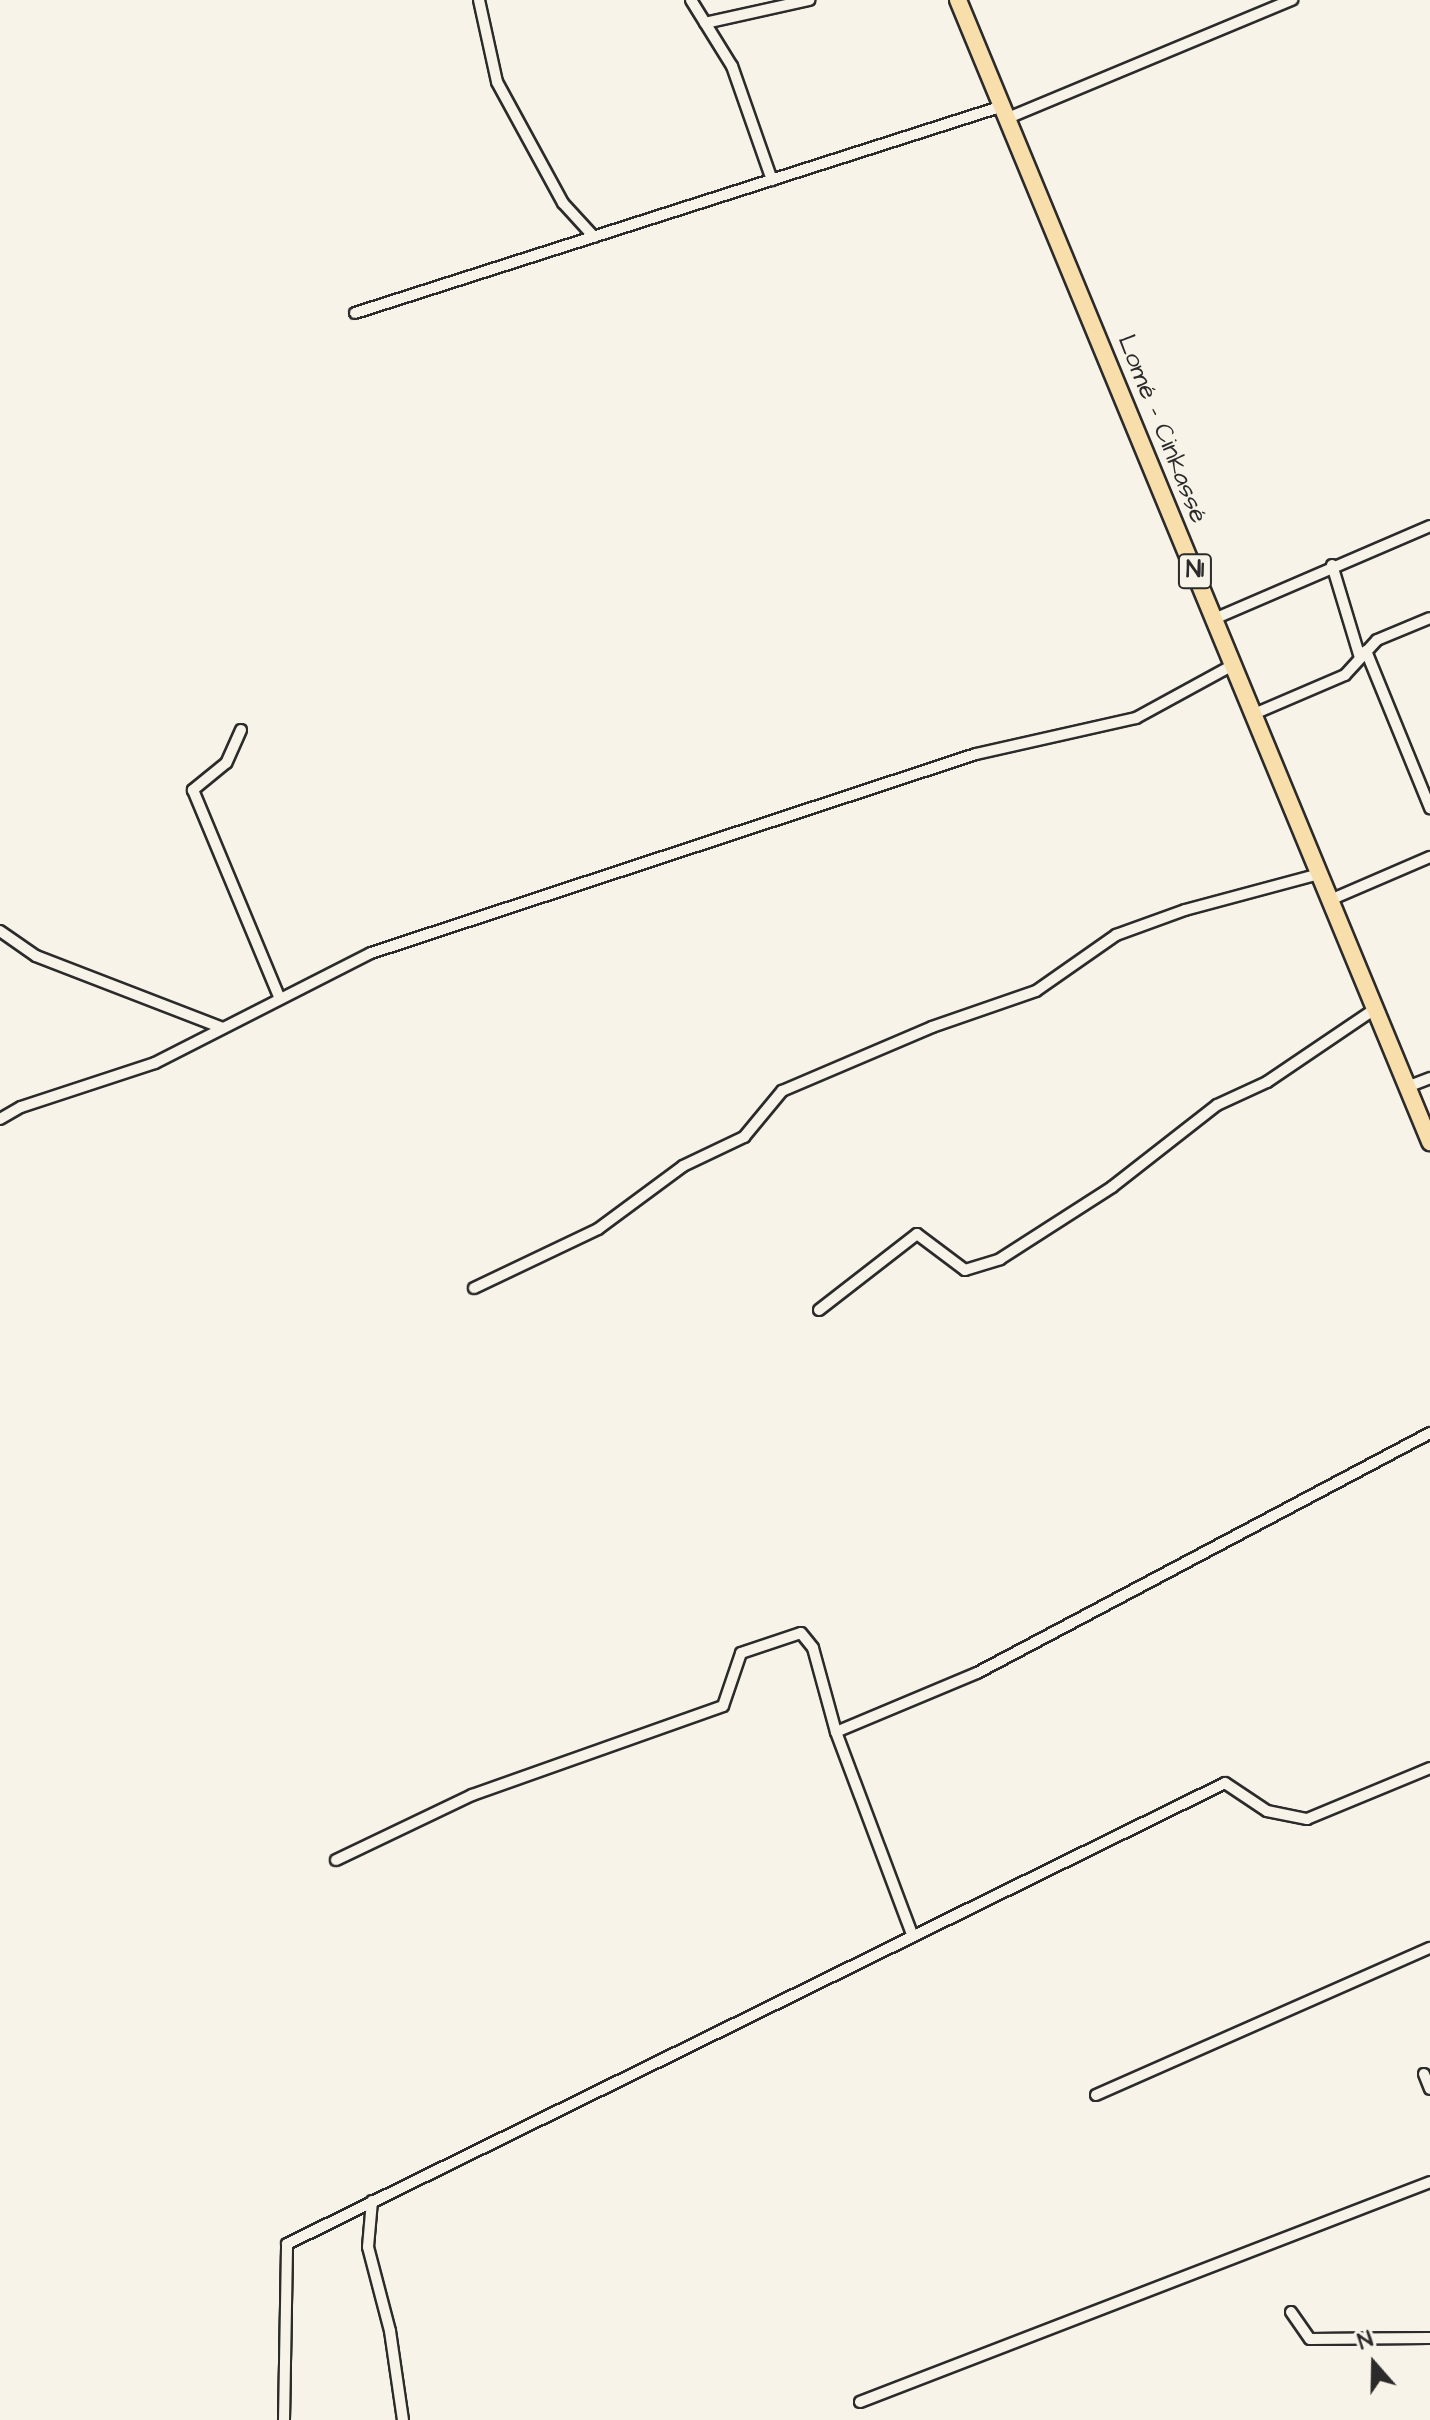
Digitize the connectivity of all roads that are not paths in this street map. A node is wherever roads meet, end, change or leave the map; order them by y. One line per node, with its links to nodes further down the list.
1 (479, 0): 9 (street)
2 (691, 0): 6 (street)
3 (809, 0): 6 (street)
4 (958, 0): 7 (highway, Lomé - Cinkassé / N1)
5 (1292, 0): 7 (street)
6 (705, 23): 8 (street)
7 (1006, 112): 8 (street); 14 (highway, Lomé - Cinkassé / N1)
8 (772, 180): 9 (street)
9 (594, 237): 10 (street)
10 (355, 313)
11 (1430, 526): 12 (street)
12 (1332, 565): 14 (street); 15 (street)
13 (1430, 618): 15 (street)
14 (1214, 619): 16 (highway, Lomé - Cinkassé / N1)
15 (1363, 655): 17 (street); 19 (street)
16 (1233, 665): 17 (highway, Lomé - Cinkassé / N1); 24 (street)
17 (1254, 714): 21 (highway, Lomé - Cinkassé / N1)
18 (241, 730): 24 (street)
19 (1430, 808)
20 (1430, 857): 22 (street)
21 (1319, 874): 22 (highway, Lomé - Cinkassé / N1); 31 (street)
22 (1330, 900): 25 (highway, Lomé - Cinkassé / N1)
23 (0, 931): 26 (street)
24 (280, 999): 26 (street)
25 (1375, 1009): 28 (highway, Lomé - Cinkassé / N1); 32 (street)
26 (223, 1028): 29 (street)
27 (1430, 1078): 28 (street)
28 (1407, 1087): 30 (highway, Lomé - Cinkassé / N1)
29 (0, 1119)
30 (1430, 1142)
31 (474, 1288)
32 (819, 1310)
33 (1430, 1433): 34 (street)
34 (836, 1732): 36 (street); 37 (street)
35 (1430, 1768): 37 (street)
36 (336, 1860)
37 (912, 1934): 43 (street)
38 (1430, 1948): 41 (street)
39 (1424, 2074): 40 (street)
40 (1430, 2089)
41 (1096, 2095)
42 (1430, 2182): 46 (street)
43 (372, 2201): 47 (street); 48 (street)
44 (1291, 2312): 45 (street)
45 (1430, 2338)
46 (860, 2402)
47 (284, 2420)
48 (403, 2420)

